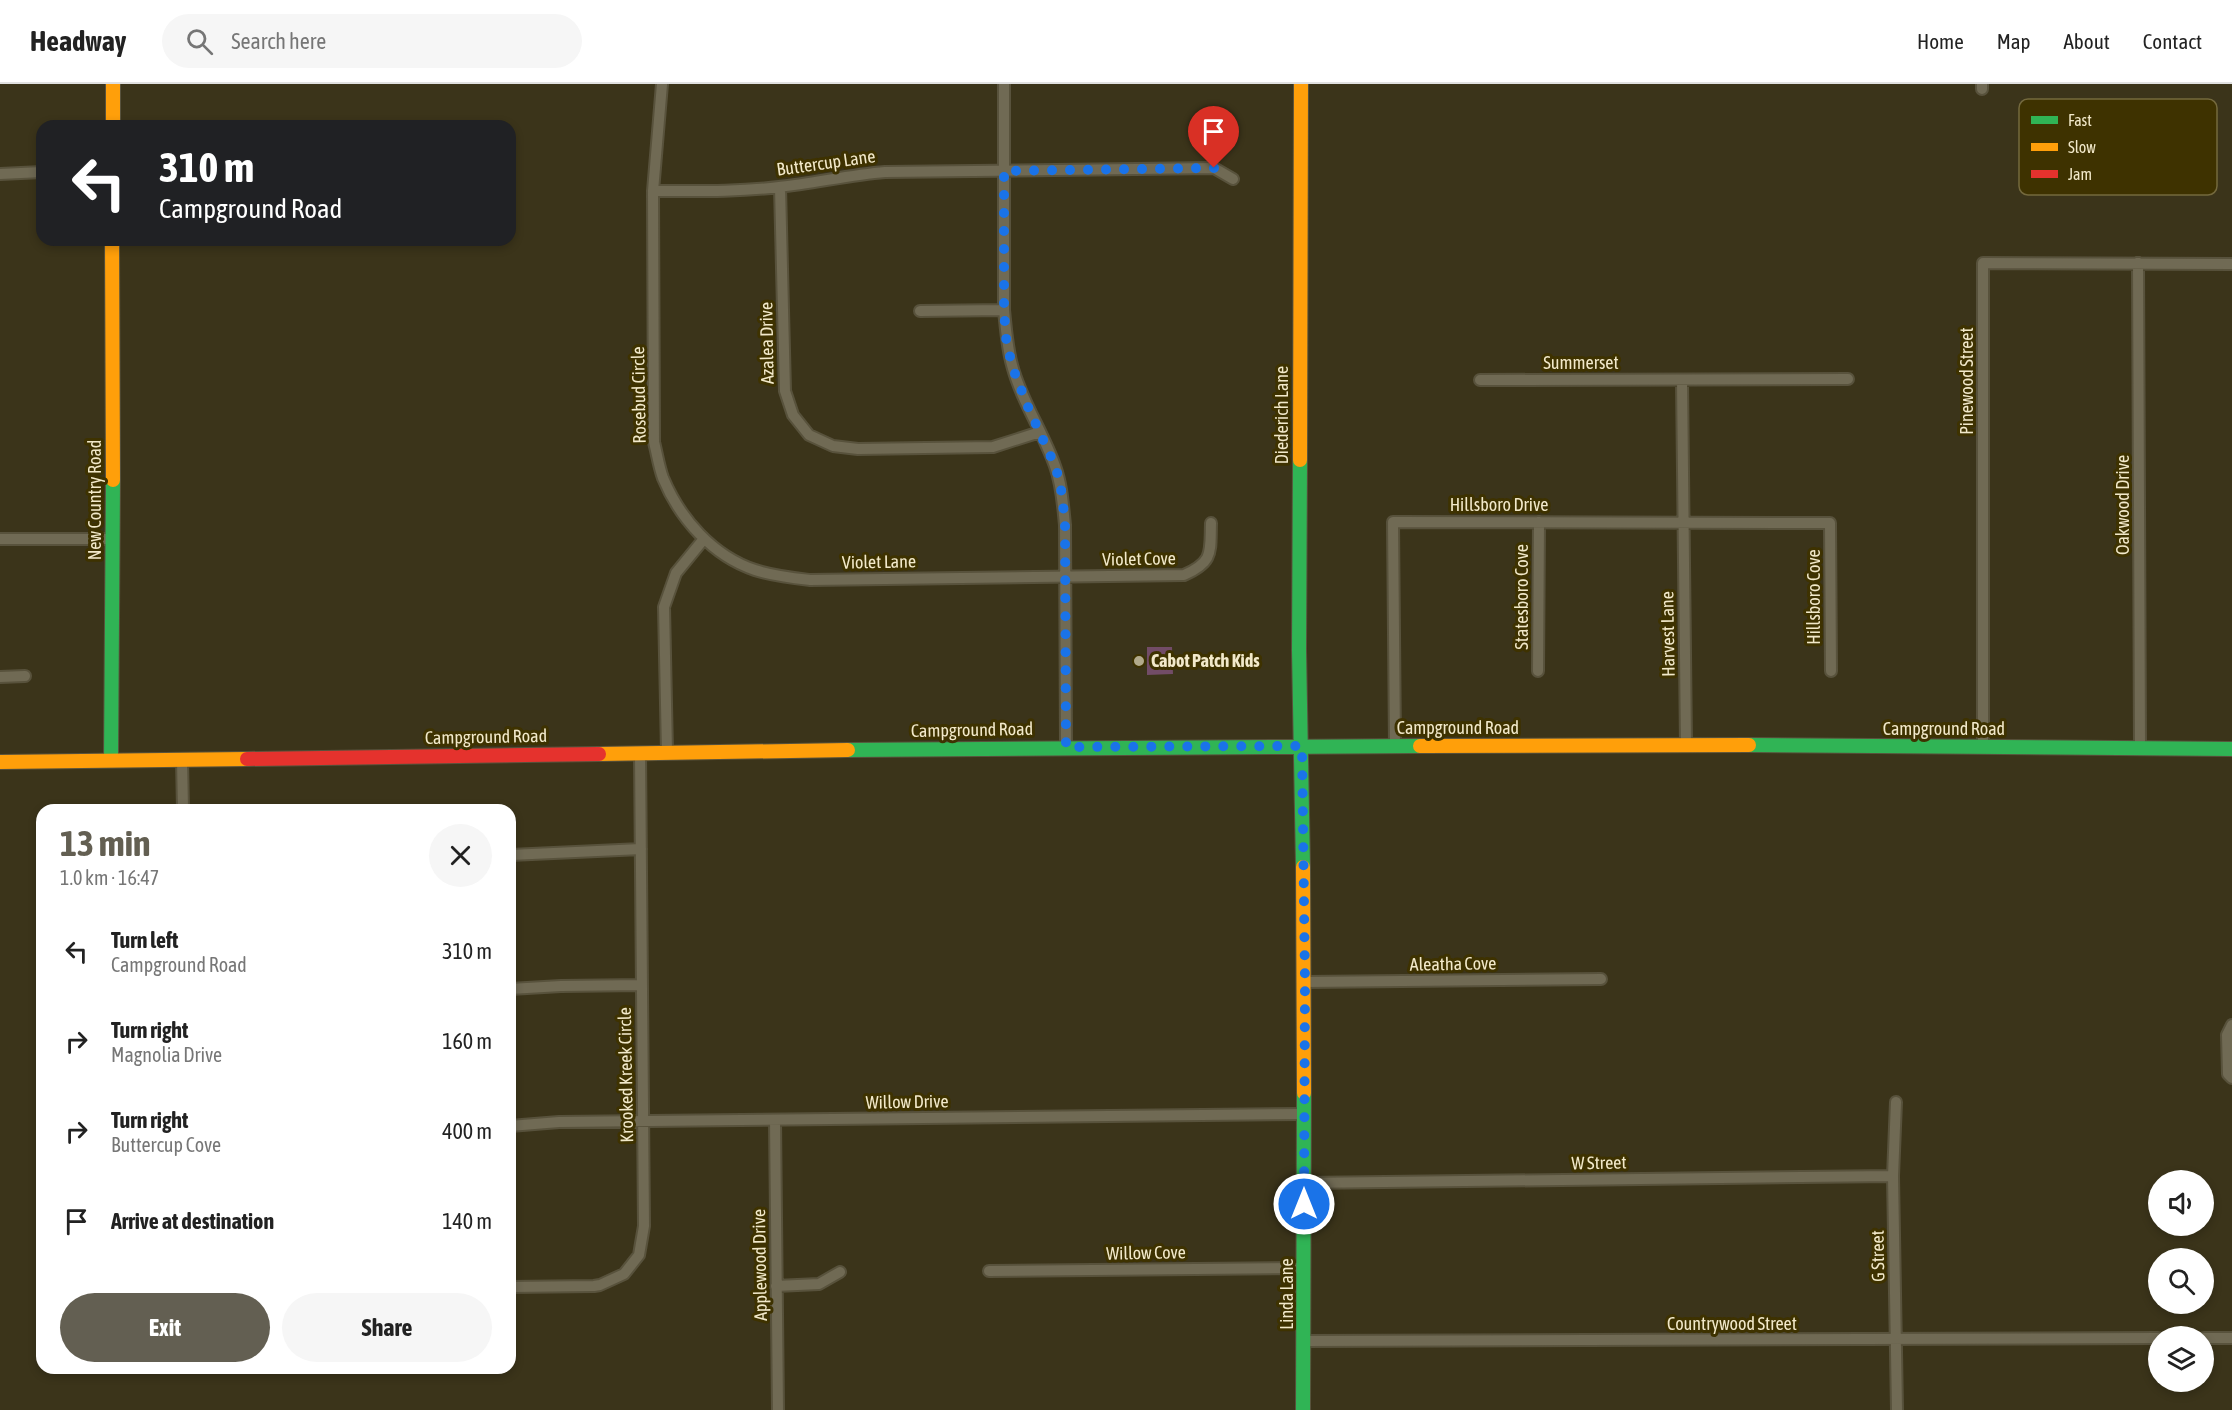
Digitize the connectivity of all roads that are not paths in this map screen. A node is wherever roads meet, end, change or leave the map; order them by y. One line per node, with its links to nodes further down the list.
1 (113, 84): 5 (street)
2 (662, 84): 11 (street, Rosebud Circle)
3 (1004, 84): 6 (street)
4 (1301, 84): 34 (street, Diederich Lane)
5 (113, 120)
6 (1004, 171): 9 (street, Buttercup Lane); 10 (street, Buttercup Lane); 15 (street)
7 (36, 172): 8 (street)
8 (0, 174)
9 (1233, 179)
10 (780, 187): 11 (street, Buttercup Lane); 20 (street, Azalea Drive)
11 (653, 191): 27 (street, Rosebud Circle)
12 (112, 246): 26 (street, New Country Road)
13 (2138, 263): 14 (street, Pinewood Street); 37 (street, Pinewood Street); 38 (street, Oakwood Drive)
14 (2232, 264)
15 (1004, 310): 16 (street); 20 (street)
16 (920, 311)
17 (1848, 379): 19 (street, Summerset)
18 (1480, 380): 19 (street, Summerset)
19 (1682, 380): 22 (street)
20 (1040, 432): 28 (street)
21 (1539, 522): 22 (street, Hillsboro Drive); 29 (street, Statesboro Cove); 35 (street, Hillsboro Drive)
22 (1683, 522): 24 (street, Hillsboro Drive); 33 (street, Harvest Lane)
23 (1211, 523): 28 (street, Violet Cove)
24 (1830, 523): 30 (street, Hillsboro Cove)
25 (0, 538): 26 (street)
26 (113, 539): 42 (street, New Country Road)
27 (703, 540): 28 (street, Violet Lane); 40 (street)
28 (1065, 576): 36 (street)
29 (1538, 671)
30 (1831, 671)
31 (0, 676): 32 (street)
32 (25, 676)
33 (1686, 745): 35 (street, Campground Road); 37 (street, Campground Road)
34 (1302, 746): 35 (street, Campground Road); 36 (street, Campground Road); 49 (street, Linda Lane)
35 (1395, 746)
36 (1066, 747): 40 (street, Campground Road)
37 (1983, 747): 38 (street, Campground Road)
38 (2140, 747): 39 (street, Campground Road)
39 (2232, 749)
40 (667, 752): 41 (street, Campground Road)
41 (640, 753): 43 (street, Campground Road); 46 (street, Krooked Kreek Circle)
42 (111, 759): 43 (street, Campground Road); 44 (street, Campground Road)
43 (182, 759): 45 (street)
44 (0, 762)
45 (183, 804)
46 (641, 849): 47 (street); 50 (street, Krooked Kreek Circle)
47 (516, 855)
48 (1600, 979): 49 (street, Aleatha Cove)
49 (1305, 982): 55 (street, Linda Lane)
50 (642, 985): 51 (street); 57 (street, Krooked Kreek Circle)
51 (516, 989)
52 (2232, 1025): 53 (street)
53 (2232, 1078)
54 (1896, 1102): 59 (street, G Street)
55 (1304, 1114): 56 (street, Willow Drive); 60 (street, Linda Lane)
56 (775, 1120): 57 (street, Willow Drive); 64 (street, Applewood Drive)
57 (643, 1121): 58 (street, Willow Drive); 65 (street, Krooked Kreek Circle)
58 (516, 1126)
59 (1893, 1176): 60 (street, W Street); 69 (street, G Street)
60 (1304, 1183): 61 (street, Linda Lane)
61 (1304, 1268): 62 (street, Willow Cove); 70 (street, Linda Lane)
62 (989, 1271)
63 (840, 1272): 64 (street)
64 (776, 1286): 71 (street, Applewood Drive)
65 (516, 1287)
66 (2148, 1338): 69 (street, Countrywood Street)
67 (2214, 1338): 68 (street)
68 (2232, 1338)
69 (1897, 1340): 70 (street, Countrywood Street); 73 (street, G Street)
70 (1305, 1341): 72 (street, Linda Lane)
71 (778, 1410)
72 (1303, 1410)
73 (1897, 1410)

